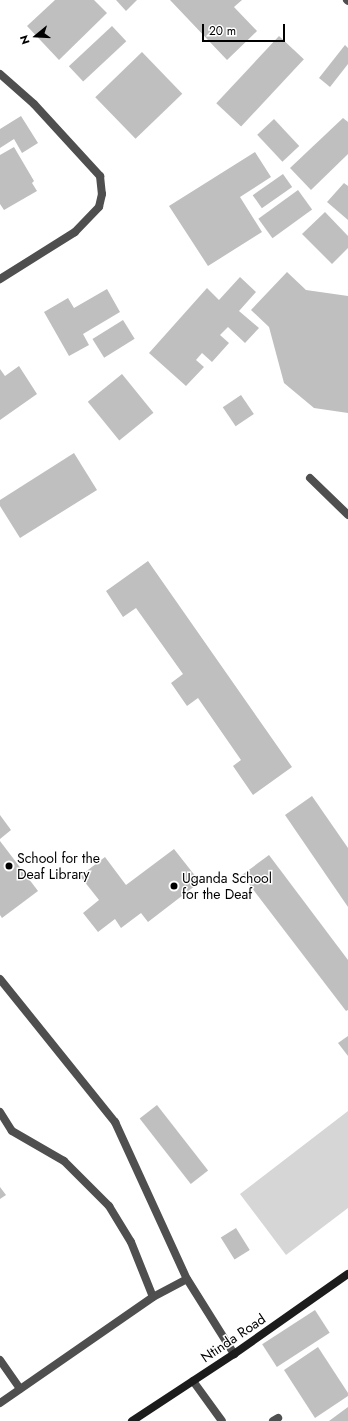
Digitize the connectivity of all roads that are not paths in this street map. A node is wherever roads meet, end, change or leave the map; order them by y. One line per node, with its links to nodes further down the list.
1 (0, 74): 2 (street)
2 (0, 279)
3 (310, 478): 4 (street)
4 (348, 515)
5 (0, 979): 8 (street)
6 (0, 1112): 9 (street)
7 (348, 1274): 10 (main road, Ntinda Road)
8 (187, 1279): 9 (street); 10 (street)
9 (154, 1297): 13 (street)
10 (234, 1354): 12 (main road, Ntinda Road)
11 (0, 1360): 13 (street)
12 (193, 1381): 15 (main road, Ntinda Road); 16 (street)
13 (20, 1389): 14 (street)
14 (0, 1403)
15 (132, 1421)
16 (222, 1421)

